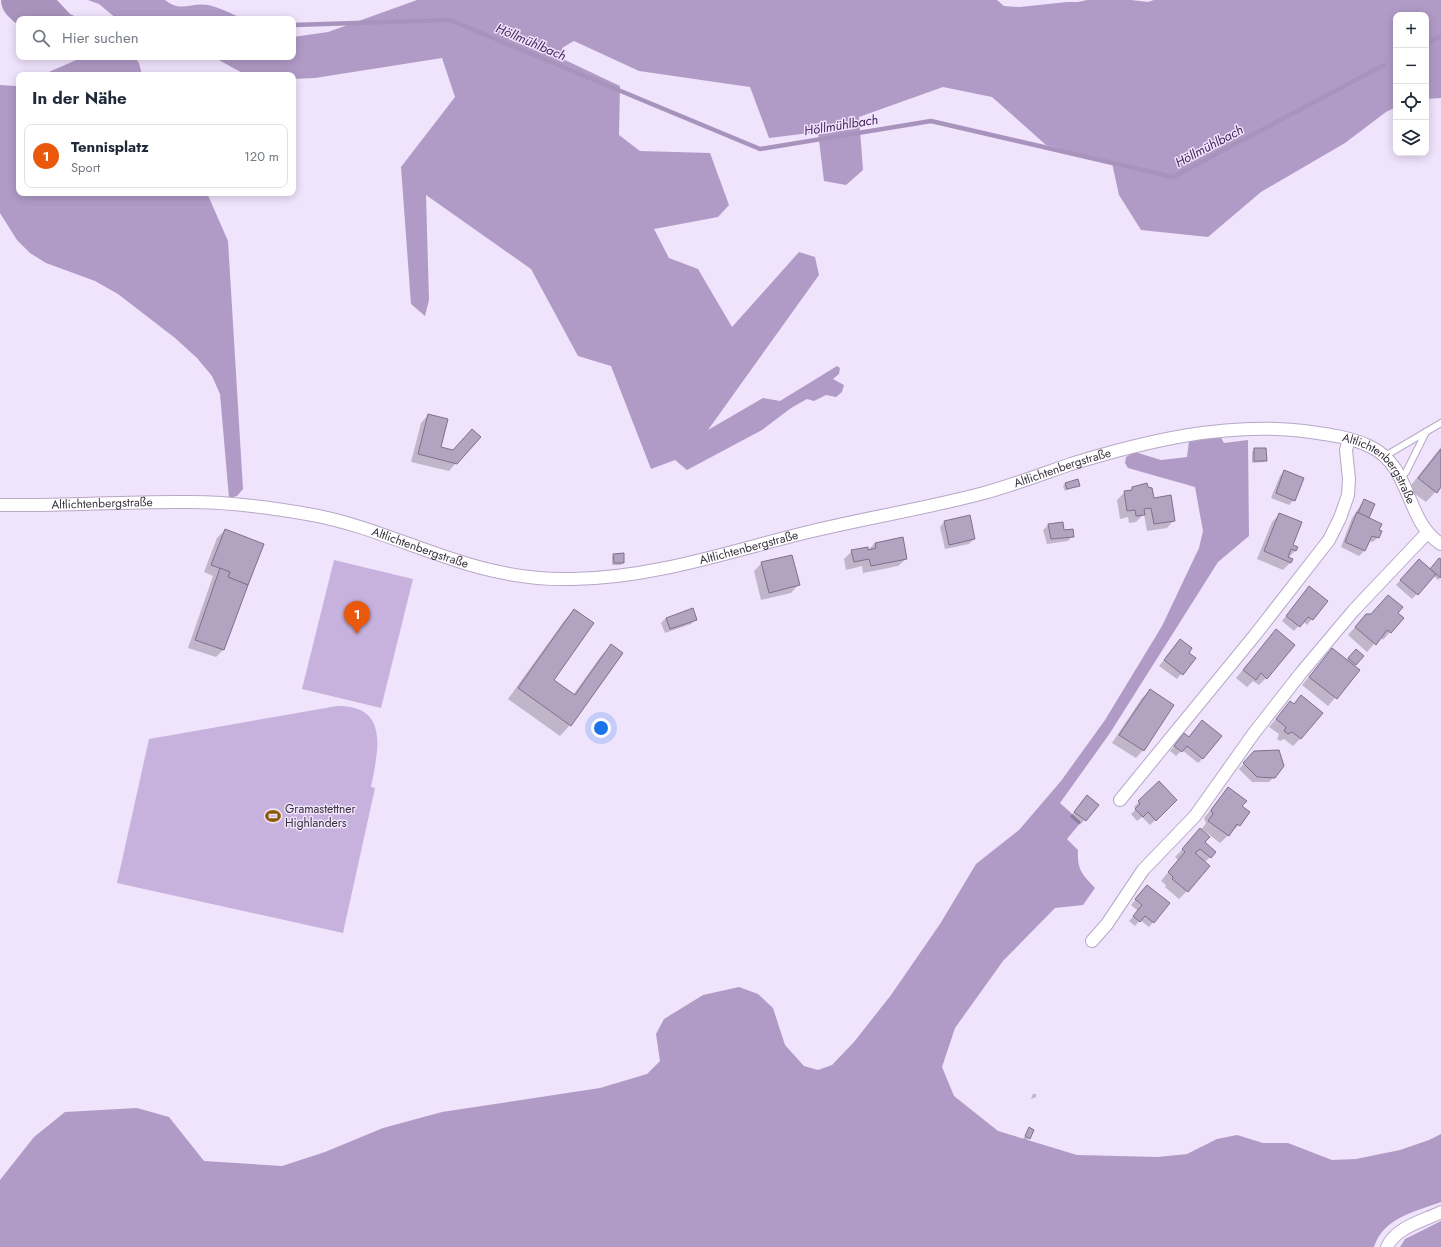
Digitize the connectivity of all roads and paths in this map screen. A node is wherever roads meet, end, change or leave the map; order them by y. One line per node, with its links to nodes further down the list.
1 (1441, 423): 2 (lane)
2 (1426, 432): 4 (lane); 5 (lane)
3 (1349, 439): 4 (street, Altlichtenbergstraße); 6 (street, Altlichtenbergstraße); 9 (street)
4 (1384, 456): 5 (street, Altlichtenbergstraße)
5 (1401, 477): 7 (street, Altlichtenbergstraße)
6 (0, 505)
7 (1427, 533): 8 (street, Altlichtenbergstraße); 10 (street)
8 (1441, 544)
9 (1120, 800)
10 (1092, 941)
11 (1441, 1212): 12 (street)
12 (1387, 1247)

